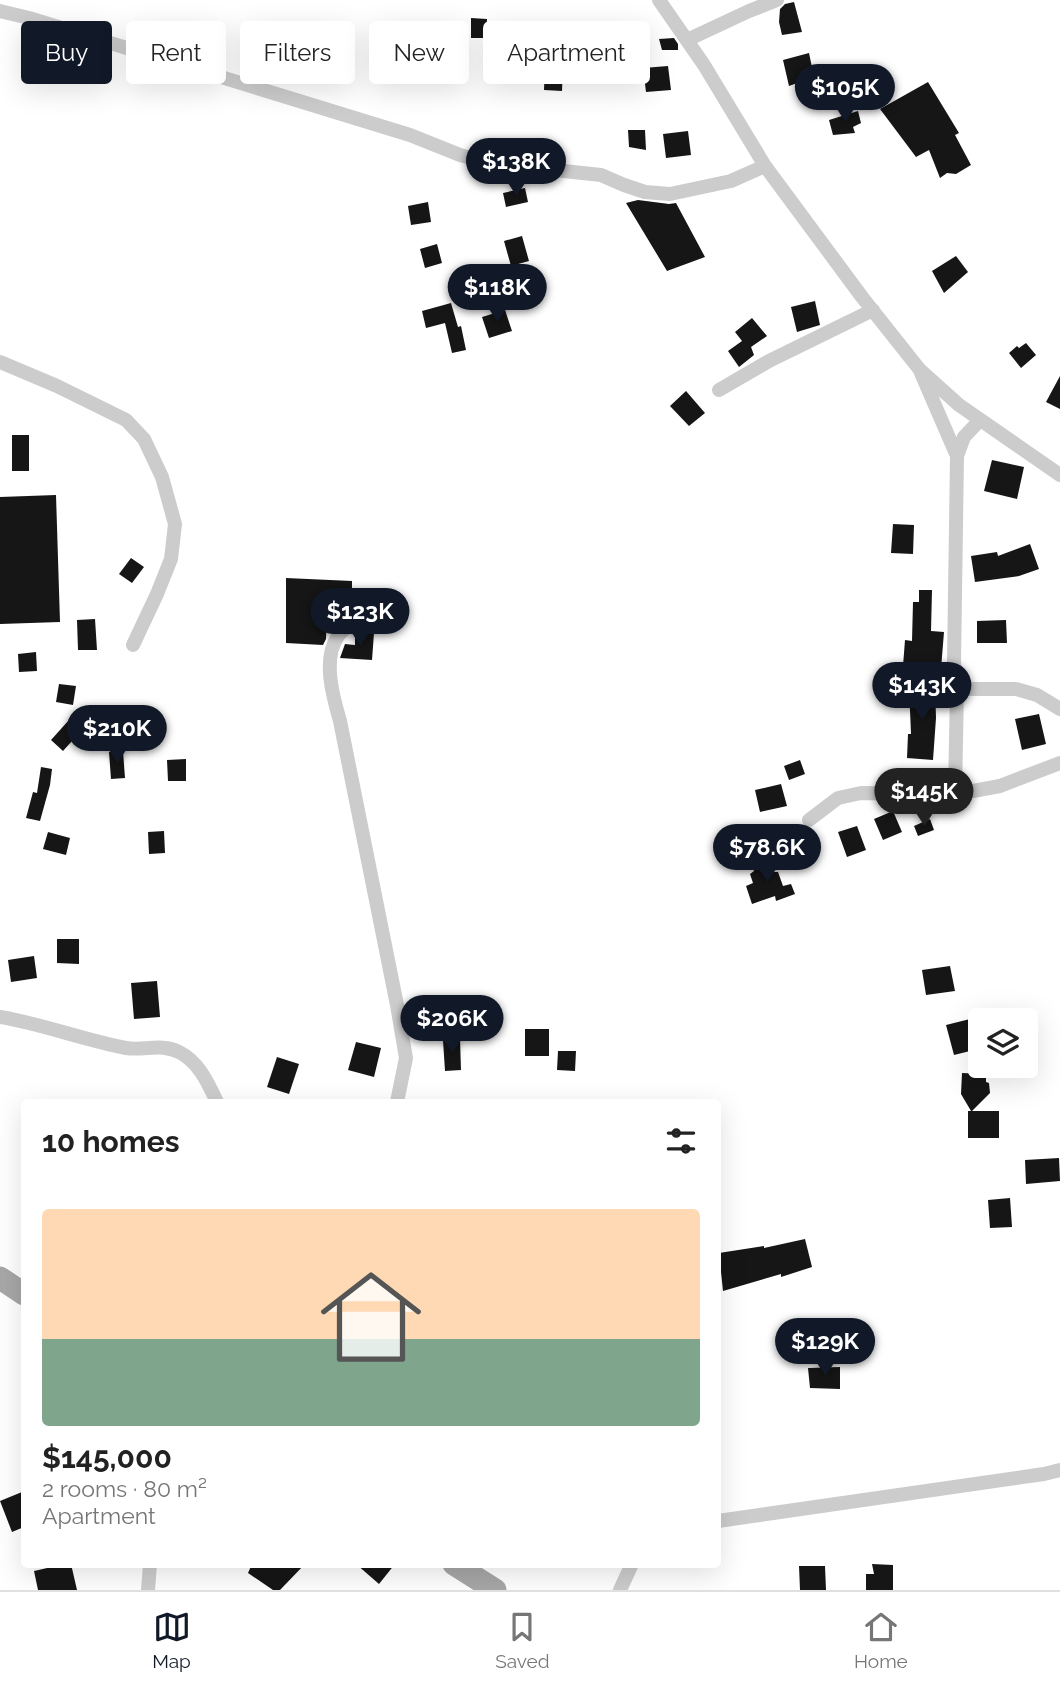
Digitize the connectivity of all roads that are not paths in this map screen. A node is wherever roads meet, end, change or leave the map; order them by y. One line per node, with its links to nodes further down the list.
1 (659, 0): 4 (street)
2 (777, 0): 4 (street)
3 (0, 11): 5 (street)
4 (687, 40): 5 (street)
5 (765, 166): 6 (street)
6 (873, 310): 8 (street); 9 (street)
7 (0, 362): 14 (street)
8 (920, 370): 10 (street); 11 (street)
9 (719, 390)
10 (980, 420): 11 (street); 12 (street)
11 (957, 456): 15 (street)
12 (1060, 475)
13 (359, 618): 22 (street)
14 (133, 645)
15 (957, 689): 16 (street); 18 (street)
16 (1060, 709)
17 (1060, 763): 18 (street)
18 (955, 793): 19 (street)
19 (809, 820)
20 (0, 1017): 21 (street)
21 (216, 1099)
22 (398, 1099)
23 (0, 1278): 24 (main road)
24 (21, 1292)
25 (1060, 1470): 26 (street)
26 (721, 1521)
27 (150, 1568): 30 (street)
28 (460, 1568): 31 (main road)
29 (630, 1568): 32 (street)
30 (148, 1590)
31 (495, 1590)
32 (620, 1590)

